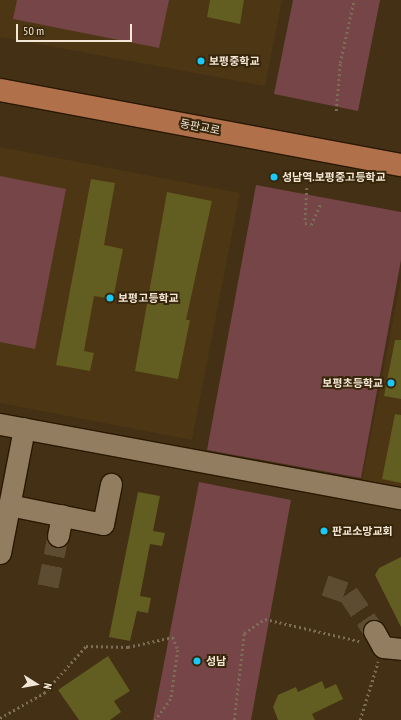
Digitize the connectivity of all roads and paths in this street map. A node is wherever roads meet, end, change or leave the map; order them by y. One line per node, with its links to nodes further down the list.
1 (354, 0): 3 (path)
2 (0, 90): 4 (main road, 동판교로)
3 (336, 110)
4 (401, 165)
5 (307, 188): 6 (path)
6 (321, 203)
7 (0, 424): 8 (street)
8 (24, 428): 10 (street); 11 (street)
9 (111, 484): 12 (street)
10 (401, 498)
11 (9, 505): 12 (street); 14 (street)
12 (62, 515): 13 (street)
13 (58, 536)
14 (0, 553)
15 (386, 642): 18 (path); 19 (path)
16 (0, 718): 17 (path)
17 (156, 720)
18 (234, 720)
19 (360, 720)

